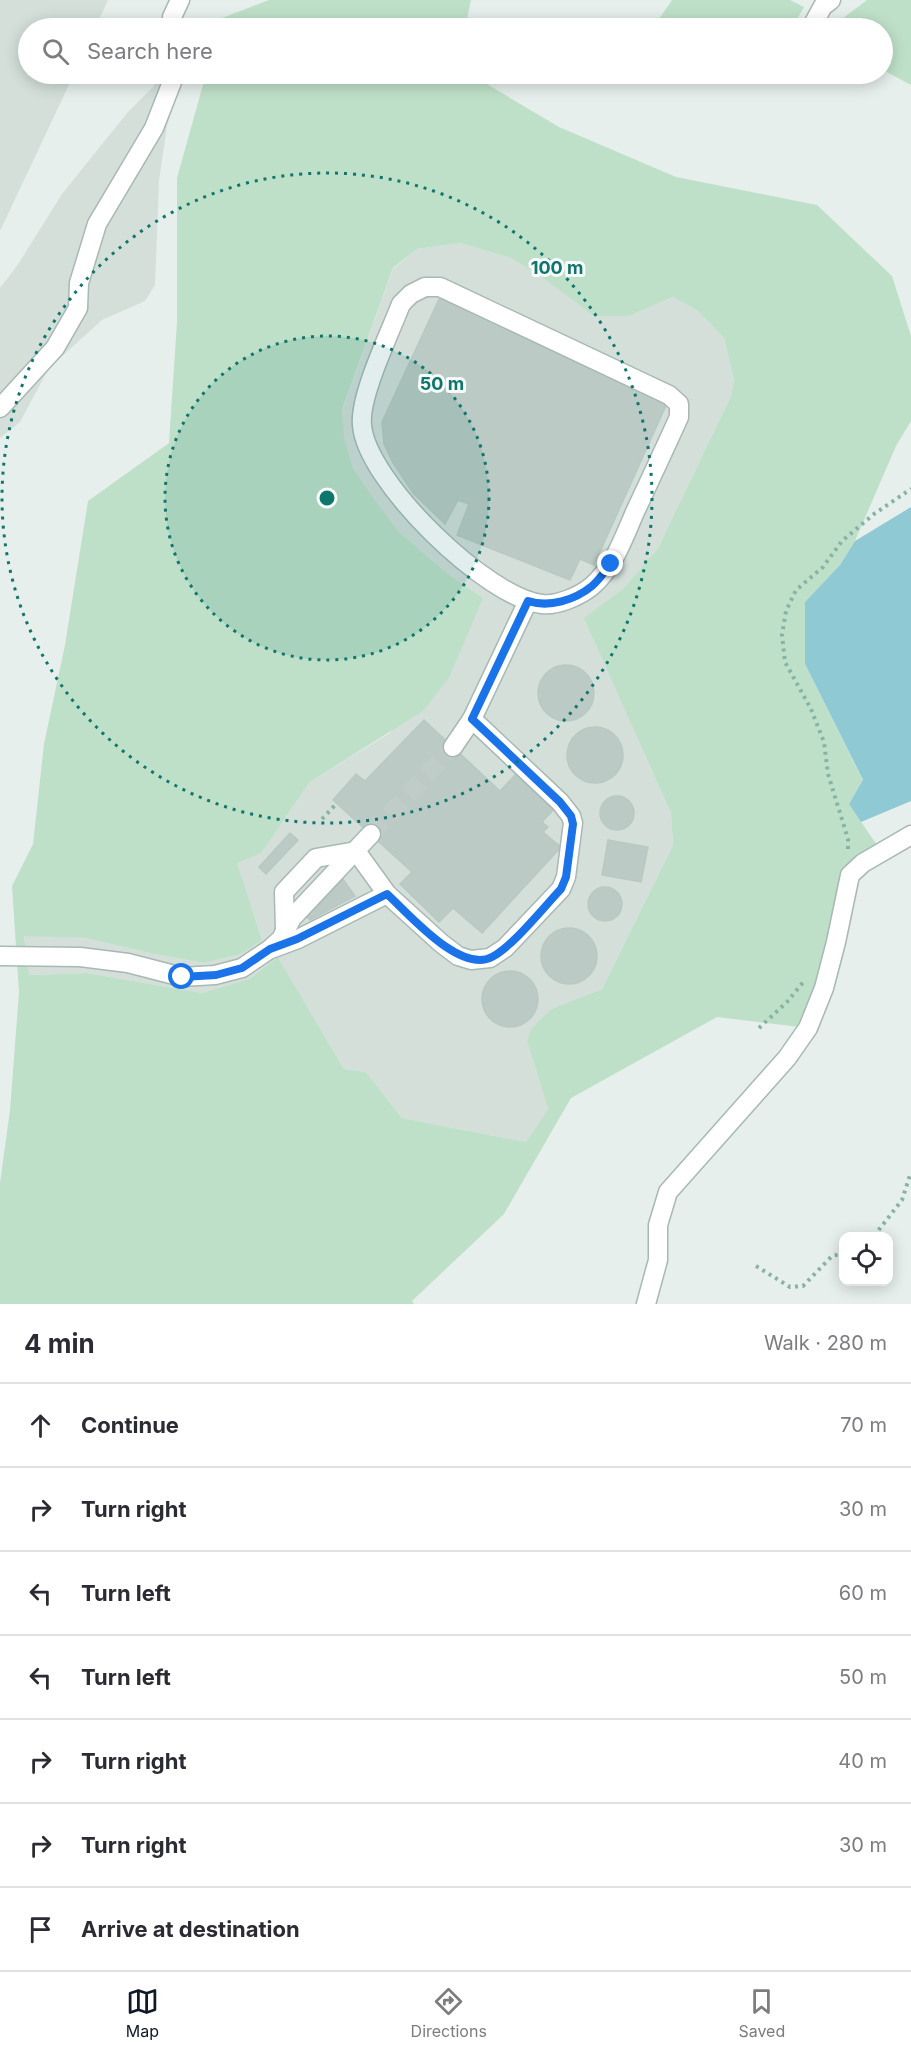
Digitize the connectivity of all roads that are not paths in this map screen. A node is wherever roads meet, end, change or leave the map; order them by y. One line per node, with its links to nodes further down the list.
1 (180, 0): 3 (lane)
2 (831, 0): 4 (lane)
3 (172, 18)
4 (816, 18)
5 (171, 84): 6 (lane)
6 (0, 408)
7 (528, 601): 7 (lane); 8 (lane)
8 (472, 719): 9 (lane); 13 (lane)
9 (453, 747)
10 (371, 834): 12 (lane)
11 (911, 835): 16 (lane)
12 (356, 851): 13 (lane); 14 (lane)
13 (387, 894): 14 (lane)
14 (270, 949): 15 (lane)
15 (0, 956)
16 (646, 1304)

